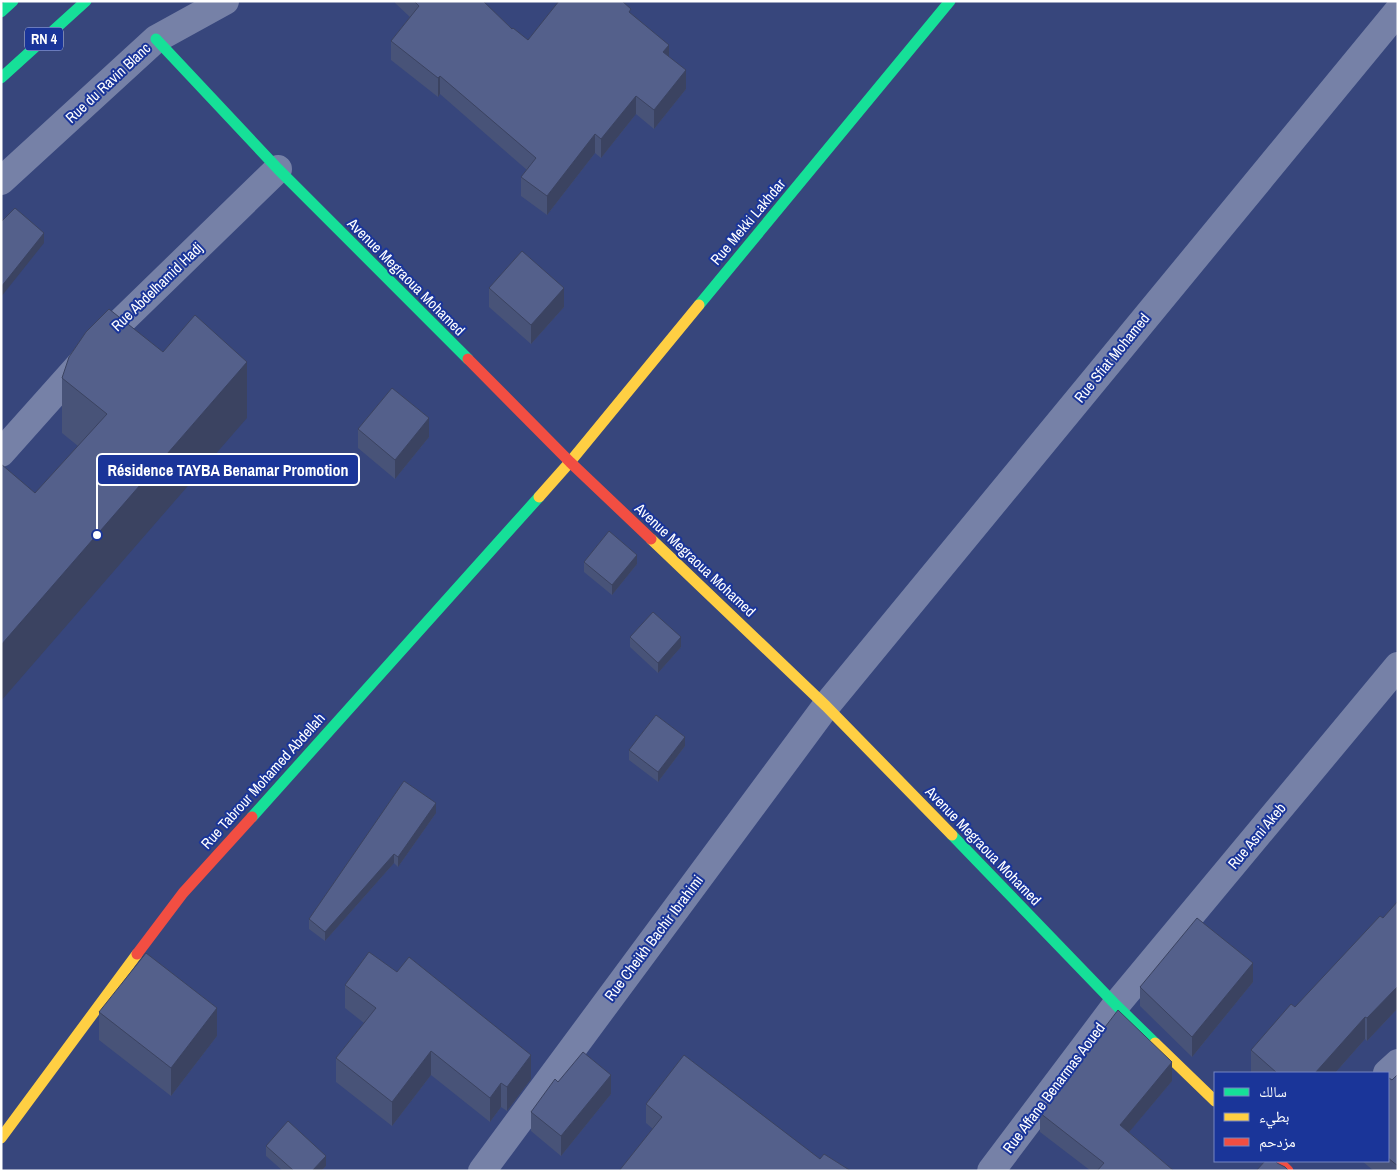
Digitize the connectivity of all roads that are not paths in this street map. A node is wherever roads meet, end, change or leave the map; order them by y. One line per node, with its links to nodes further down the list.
1 (13, 1): 6 (main road)
2 (86, 1): 8 (main road, RN 4)
3 (225, 1): 7 (street, Rue du Ravin Blanc)
4 (950, 1): 12 (main road, Rue Mekki Lakhdar)
5 (1393, 10): 14 (street, Rue Sfiat Mohamed)
6 (1, 12)
7 (156, 39): 9 (main road, Avenue Megraoua Mohamed); 10 (street, Rue du Ravin Blanc)
8 (1, 78)
9 (278, 169): 11 (street, Rue Abdelhamid Hadj); 12 (main road, Avenue Megraoua Mohamed)
10 (1, 181)
11 (1, 453)
12 (570, 462): 14 (main road, Avenue Megraoua Mohamed); 19 (main road, Rue Tabrour Mohamed Abdellah)
13 (1398, 666): 15 (street, Rue Asni Akeb)
14 (826, 706): 15 (main road, Avenue Megraoua Mohamed); 20 (street, Rue Cheikh Bachir Ibrahimi)
15 (1116, 1005): 18 (main road, Avenue Megraoua Mohamed); 21 (street, Rue Affane Benarmas Aoued)
16 (1398, 1063): 17 (street)
17 (1388, 1072)
18 (1214, 1099)
19 (1, 1138)
20 (482, 1171)
21 (991, 1171)

